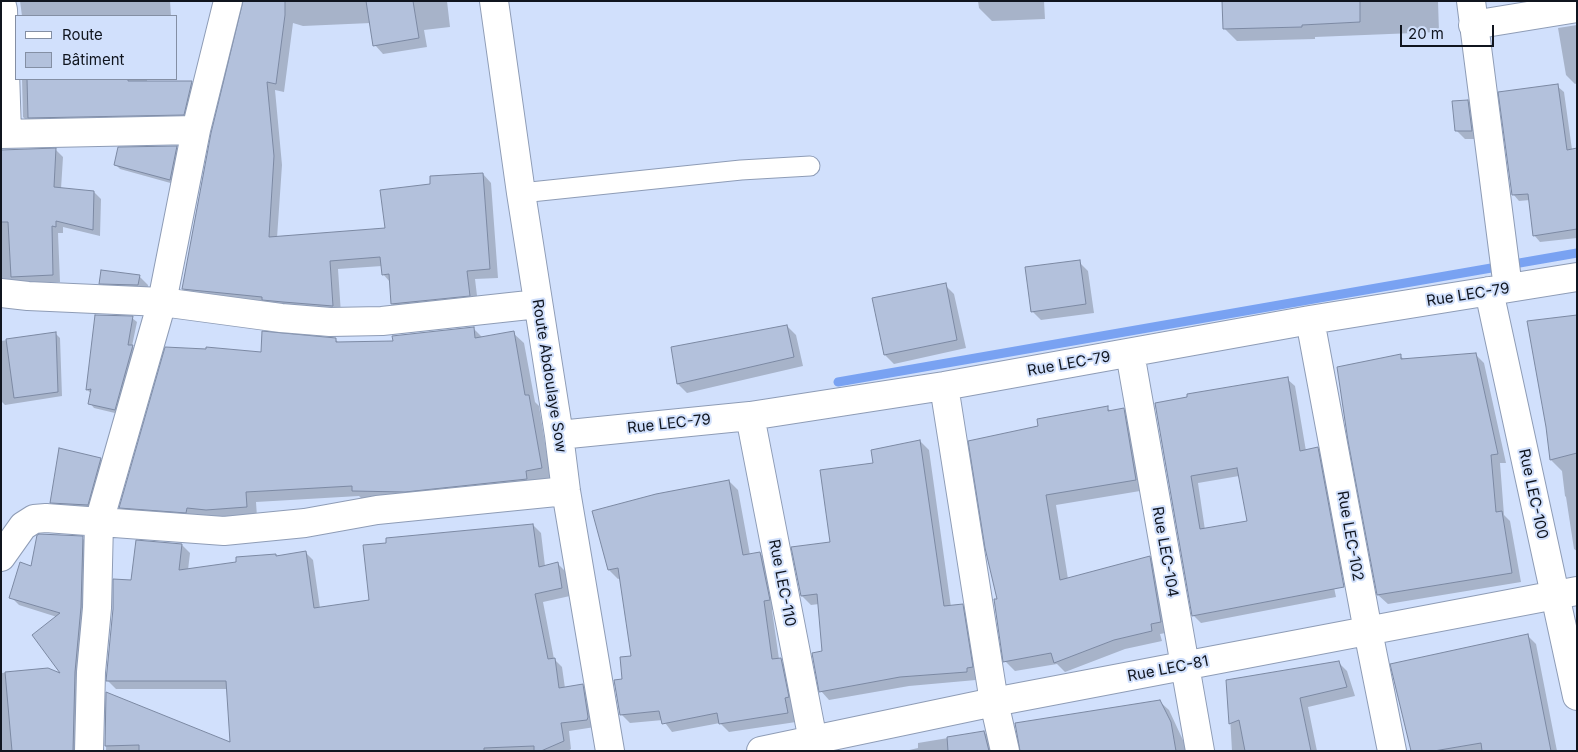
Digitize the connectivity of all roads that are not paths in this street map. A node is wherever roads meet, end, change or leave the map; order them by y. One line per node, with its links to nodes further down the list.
1 (228, 1): 6 (street)
2 (494, 1): 9 (street, Route Abdoulaye Sow)
3 (1, 2): 7 (street)
4 (1577, 8): 5 (street)
5 (1472, 13): 11 (street, Rue LEC-100)
6 (196, 130): 7 (street); 13 (street)
7 (4, 133)
8 (810, 166): 9 (lane)
9 (521, 192): 14 (street, Route Abdoulaye Sow)
10 (1577, 277): 11 (street, Rue LEC-79)
11 (1498, 290): 15 (street, Rue LEC-79); 23 (street, Rue LEC-100)
12 (1, 293): 13 (street)
13 (162, 302): 14 (street); 21 (street)
14 (538, 304): 19 (street, Route Abdoulaye Sow)
15 (1310, 320): 16 (street, Rue LEC-79); 24 (street, Rue LEC-102)
16 (1130, 353): 17 (street, Rue LEC-79); 25 (street, Rue LEC-104)
17 (944, 386): 18 (street, Rue LEC-79); 27 (street)
18 (750, 416): 19 (street, Rue LEC-79); 28 (street, Rue LEC-110)
19 (559, 434): 20 (street, Route Abdoulaye Sow)
20 (566, 492): 21 (street); 30 (street, Route Abdoulaye Sow)
21 (99, 522): 22 (street); 29 (street)
22 (1, 556)
23 (1566, 593): 24 (street, Rue LEC-81); 26 (street, Rue LEC-100)
24 (1368, 631): 25 (street, Rue LEC-81); 34 (street, Rue LEC-102)
25 (1185, 666): 27 (street, Rue LEC-81); 33 (street, Rue LEC-104)
26 (1577, 696)
27 (994, 702): 28 (street, Rue LEC-81); 32 (street)
28 (814, 745): 31 (street, Rue LEC-81)
29 (89, 751)
30 (610, 751)
31 (761, 751)
32 (1005, 751)
33 (1200, 751)
34 (1392, 751)

